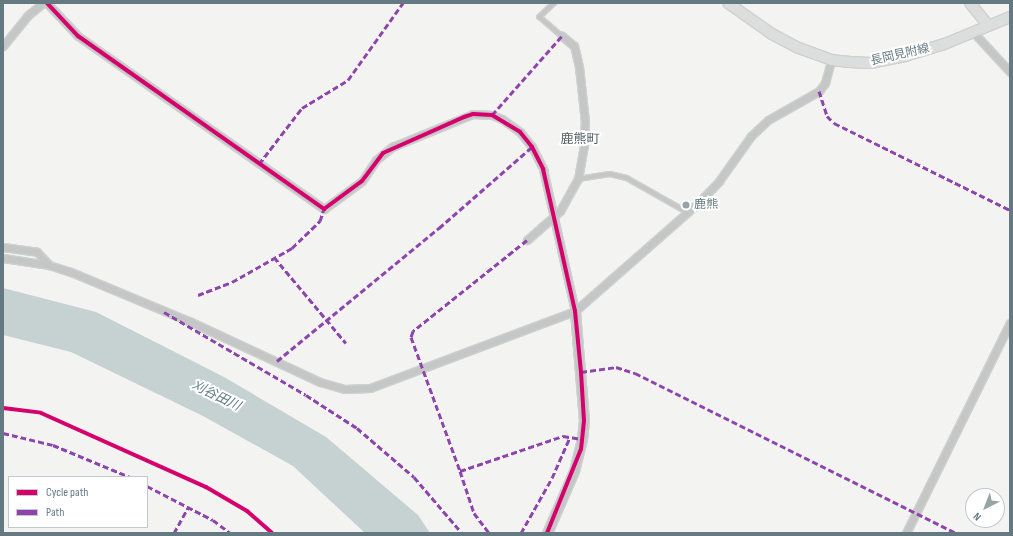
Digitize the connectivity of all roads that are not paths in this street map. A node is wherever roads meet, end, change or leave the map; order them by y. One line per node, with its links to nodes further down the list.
1 (43, 3): 10 (street)
2 (47, 3): 15 (street)
3 (555, 3): 9 (lane)
4 (728, 3): 11 (main road, 長岡見附線)
5 (970, 3): 7 (main road)
6 (1010, 17): 7 (main road, 長岡見附線)
7 (988, 26): 8 (main road, 長岡見附線)
8 (973, 32): 11 (main road, 長岡見附線); 12 (street)
9 (562, 36): 13 (street)
10 (3, 46)
11 (830, 60): 14 (street)
12 (1010, 72)
13 (578, 179): 14 (lane); 15 (street)
14 (687, 212): 20 (street)
15 (554, 218): 16 (street); 20 (street)
16 (527, 240)
17 (3, 248): 19 (street)
18 (3, 258): 19 (street)
19 (49, 265): 20 (street)
20 (575, 311): 22 (street)
21 (1010, 322): 23 (street)
22 (547, 533)
23 (906, 533)

